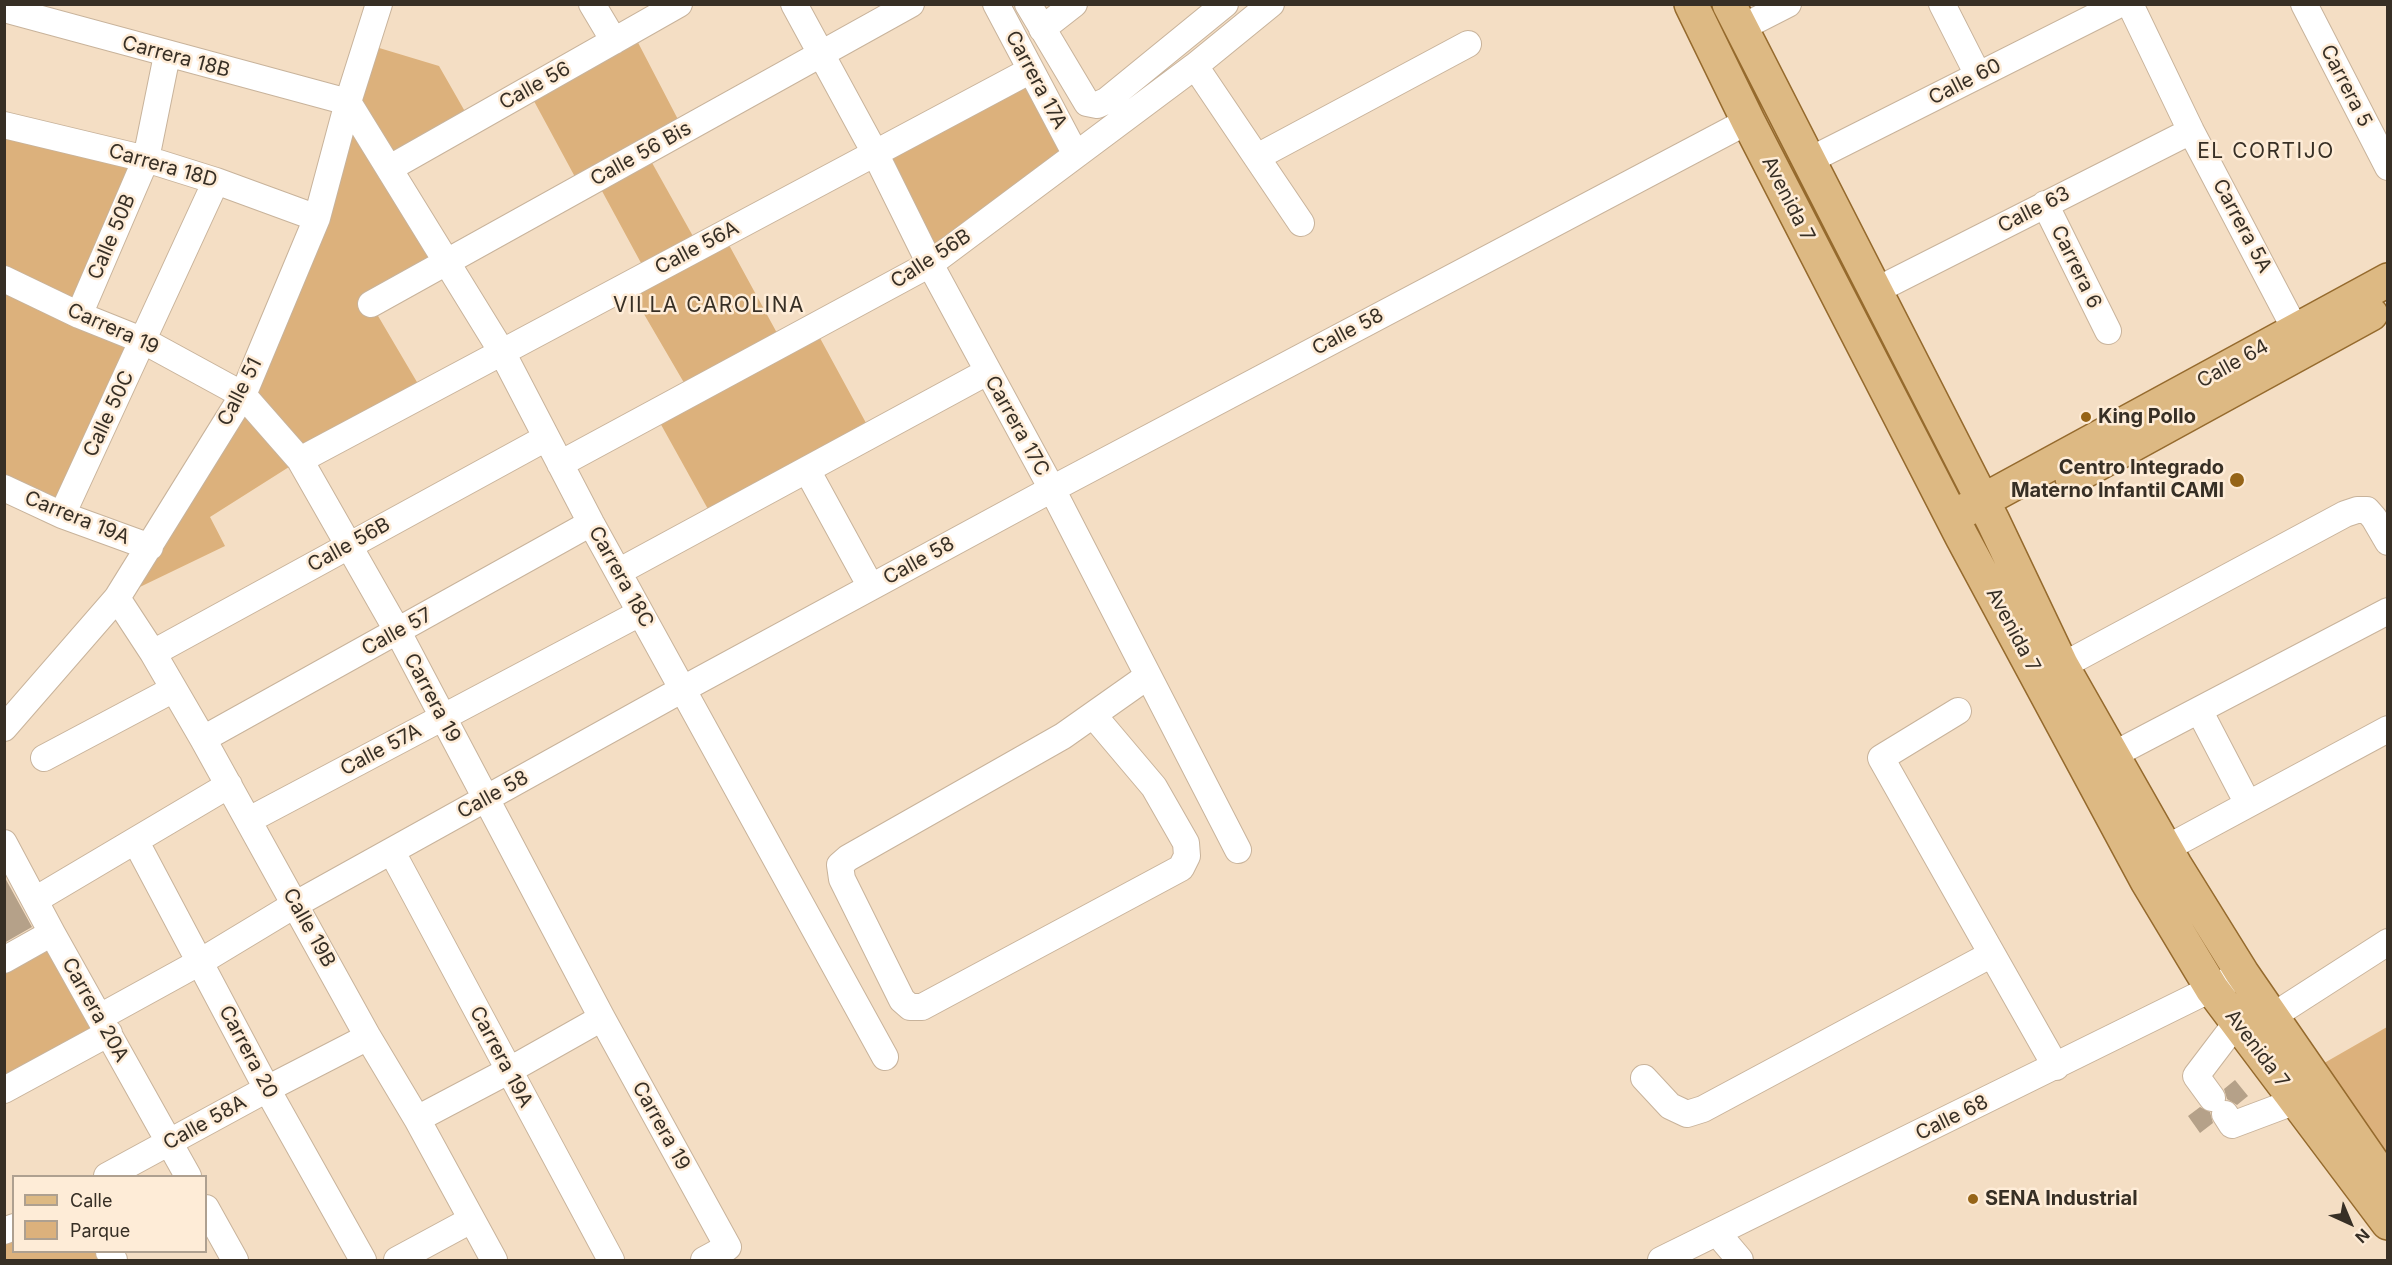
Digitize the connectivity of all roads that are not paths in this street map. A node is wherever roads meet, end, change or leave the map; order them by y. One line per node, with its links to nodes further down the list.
1 (379, 4): 27 (street, Calle 51)
2 (592, 4): 20 (street)
3 (679, 4): 20 (street, Calle 56)
4 (794, 4): 22 (street, Carrera 17C)
5 (911, 4): 22 (street, Calle 56 Bis)
6 (996, 4): 25 (street, Carrera 17A)
7 (1028, 4): 19 (street)
8 (1074, 4): 19 (street)
9 (1225, 4): 19 (street)
10 (1271, 4): 24 (street, Calle 56B)
11 (1691, 4): 28 (main road, Avenida 7)
12 (1788, 4): 18 (street)
13 (1942, 4): 26 (street)
14 (2120, 4): 26 (street, Calle 60)
15 (2130, 4): 30 (street, Carrera 5A)
16 (2304, 4): 36 (street, Carrera 5)
17 (4, 9): 23 (street, Carrera 18B)
18 (1735, 16): 35 (main road, Avenida 7)
19 (1042, 29)
20 (614, 42): 37 (street, Calle 56)
21 (1468, 44): 33 (street)
22 (821, 54): 31 (street, Carrera 17C); 42 (street, Calle 56 Bis)
23 (167, 55): 27 (street, Carrera 18B); 34 (street, Calle 50B)
24 (1195, 66): 32 (street, Calle 56B); 33 (street)
25 (1031, 70): 31 (street, Calle 56A); 32 (street, Carrera 17A)
26 (1978, 75): 35 (street, Calle 60)
27 (348, 102): 37 (street, Carrera 18C); 40 (street, Calle 51)
28 (1748, 121): 61 (street, Calle 58); 65 (main road, Avenida 7)
29 (4, 125): 34 (street, Carrera 18D)
30 (2191, 131): 39 (street, Calle 63); 51 (street, Carrera 5A)
31 (875, 153): 43 (street, Carrera 17C); 53 (street, Calle 56A)
32 (1076, 155): 43 (street, Calle 56B)
33 (1257, 157): 41 (street)
34 (146, 159): 38 (street, Carrera 18D); 49 (street, Calle 50B)
35 (1809, 160): 46 (main road, Avenida 7)
36 (2388, 167)
37 (390, 168): 42 (street, Carrera 18C)
38 (216, 180): 40 (street, Carrera 18D); 52 (street, Calle 50C)
39 (2045, 204): 46 (street, Calle 63); 50 (street, Carrera 6)
40 (317, 218): 55 (street, Calle 51)
41 (1301, 223)
42 (447, 261): 47 (street, Calle 56 Bis); 53 (street, Carrera 18C)
43 (930, 264): 54 (street, Carrera 17C); 58 (street, Calle 56B)
44 (2388, 280): 51 (main road, Calle 64)
45 (6, 284): 49 (street, Carrera 19)
46 (1876, 290): 62 (main road, Avenida 7)
47 (371, 304)
48 (2388, 305): 51 (main road, Calle 64)
49 (79, 315): 52 (street, Carrera 19)
50 (2108, 331)
51 (2302, 340): 62 (main road, Calle 64)
52 (144, 341): 55 (street, Carrera 19); 63 (street, Calle 50C)
53 (502, 352): 56 (street, Carrera 18C); 57 (street, Calle 56A)
54 (987, 372): 59 (street); 61 (street, Carrera 17C)
55 (243, 394): 57 (street, Carrera 19); 68 (street, Calle 51)
56 (546, 438): 58 (street, Carrera 18C); 67 (street, Calle 56B)
57 (300, 460): 67 (street, Carrera 19)
58 (560, 464): 64 (street, Carrera 18C)
59 (807, 470): 69 (street); 70 (street)
60 (4, 488): 63 (street, Carrera 19A)
61 (1052, 489): 70 (street, Calle 58); 77 (street, Carrera 17C)
62 (1988, 511): 65 (main road, Calle 64); 76 (main road, Avenida 7)
63 (62, 515): 68 (street, Carrera 19A)
64 (591, 524): 69 (street, Carrera 18C); 74 (street, Calle 57)
65 (1957, 527): 106 (main road, Avenida 7)
66 (2388, 542): 76 (street)
67 (348, 545): 74 (street, Carrera 19); 75 (street, Calle 56B)
68 (150, 547): 71 (street, Calle 51)
69 (618, 572): 73 (street, Carrera 18C)
70 (871, 587): 79 (street, Calle 58)
71 (117, 598): 75 (street, Calle 19B); 84 (street, Calle 51)
72 (2388, 611): 80 (street)
73 (640, 613): 79 (street, Carrera 18C); 83 (street, Calle 57A)
74 (398, 632): 83 (street, Carrera 19); 86 (street, Calle 57)
75 (153, 653): 78 (street, Calle 19B)
76 (2062, 666): 87 (main road, Avenida 7)
77 (1148, 676): 82 (street); 96 (street, Carrera 17C)
78 (174, 689): 86 (street, Calle 19B); 88 (street)
79 (683, 689): 90 (street, Calle 58); 112 (street, Carrera 18C)
80 (2199, 710): 87 (street); 91 (street)
81 (1958, 711): 102 (street)
82 (1094, 716): 82 (street)
83 (441, 717): 90 (street, Carrera 19); 92 (street, Calle 57A)
84 (4, 728)
85 (2388, 729): 91 (street)
86 (203, 739): 89 (street, Calle 19B)
87 (2113, 755): 95 (main road, Avenida 7)
88 (44, 758)
89 (229, 785): 92 (street, Calle 19B); 93 (street)
90 (486, 799): 97 (street, Calle 58); 108 (street, Carrera 19)
91 (2248, 804): 95 (street)
92 (249, 820): 99 (street, Calle 19B)
93 (135, 842): 98 (street); 104 (street, Carrera 20)
94 (4, 843): 98 (street, Carrera 20A)
95 (2167, 848): 105 (main road, Avenida 7)
96 (1239, 850)
97 (392, 852): 99 (street, Calle 58); 114 (street, Carrera 19A)
98 (35, 900): 100 (street, Carrera 20A)
99 (296, 904): 104 (street, Calle 58); 111 (street, Calle 19B)
100 (52, 933): 103 (street); 110 (street, Carrera 20A)
101 (2388, 942): 107 (street)
102 (1992, 954): 113 (street); 115 (street)
103 (4, 960)
104 (200, 962): 110 (street, Calle 58); 116 (street, Carrera 20)
105 (2242, 973): 106 (street, Calle 68); 107 (main road, Avenida 7)
106 (2212, 989): 109 (main road, Avenida 7); 113 (street, Calle 68)
107 (2272, 1016): 123 (main road, Avenida 7)
108 (602, 1018): 114 (street); 133 (street, Carrera 19)
109 (2237, 1022): 118 (main road, Avenida 7); 118 (street)
110 (104, 1025): 117 (street, Calle 58); 120 (street, Carrera 20A)
111 (368, 1037): 116 (street, Calle 58A); 119 (street, Calle 19B)
112 (885, 1057)
113 (2056, 1067): 127 (street, Calle 68)
114 (508, 1071): 119 (street); 132 (street, Carrera 19A)
115 (1644, 1078)
116 (267, 1089): 120 (street, Calle 58A); 129 (street, Carrera 20)
117 (4, 1090)
118 (2296, 1101): 126 (main road, Avenida 7)
119 (417, 1119): 125 (street, Calle 19B)
120 (169, 1143): 121 (street, Calle 58A); 122 (street, Carrera 20A)
121 (109, 1175)
122 (187, 1175)
123 (2384, 1175)
124 (207, 1210): 128 (street)
125 (471, 1220): 130 (street); 131 (street, Calle 19B)
126 (2388, 1223)
127 (1718, 1234): 134 (street, Calle 68); 135 (street)
128 (235, 1260)
129 (363, 1260)
130 (397, 1260)
131 (494, 1260)
132 (611, 1260)
133 (704, 1260)
134 (1661, 1260)
135 (1740, 1260)

